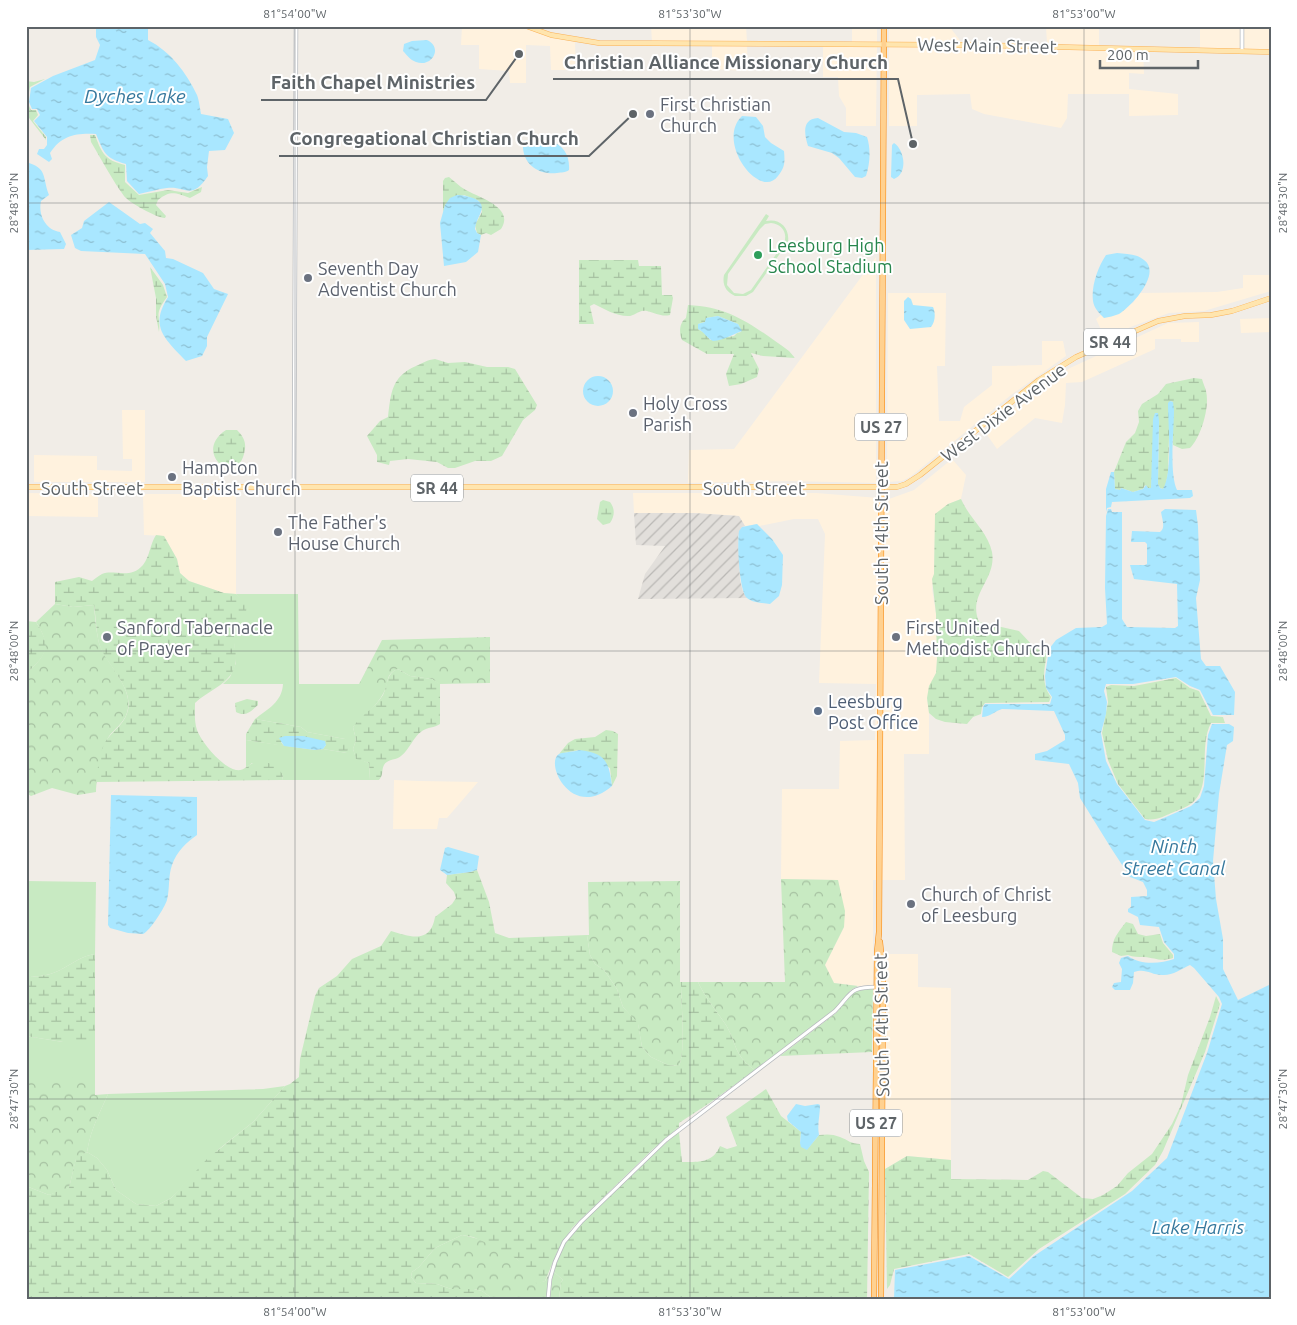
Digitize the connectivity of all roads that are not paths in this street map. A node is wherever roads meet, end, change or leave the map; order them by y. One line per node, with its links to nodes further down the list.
1 (296, 26): 10 (street)
2 (526, 26): 5 (main road, West Main Street)
3 (884, 26): 5 (highway, US 27)
4 (1242, 26): 6 (street)
5 (884, 44): 6 (main road, West Main Street); 11 (highway, South 14th Street / US 27)
6 (1242, 51): 7 (main road, West Main Street)
7 (1271, 52)
8 (1271, 298): 11 (main road, West Dixie Avenue / SR 44)
9 (26, 487): 10 (main road, South Street / SR 44)
10 (294, 488): 11 (main road, South Street / SR 44)
11 (881, 488): 12 (highway, South 14th Street / US 27)
12 (879, 932): 13 (highway, South 14th Street / US 27); 14 (highway, South 14th Street / US 27)
13 (876, 987): 14 (street); 15 (highway, South 14th Street / US 27); 17 (street)
14 (883, 987): 16 (highway, South 14th Street / US 27)
15 (875, 1281): 16 (highway); 18 (highway, South 14th Street / US 27)
16 (881, 1281): 19 (highway, South 14th Street / US 27)
17 (548, 1299)
18 (874, 1299)
19 (881, 1299)

